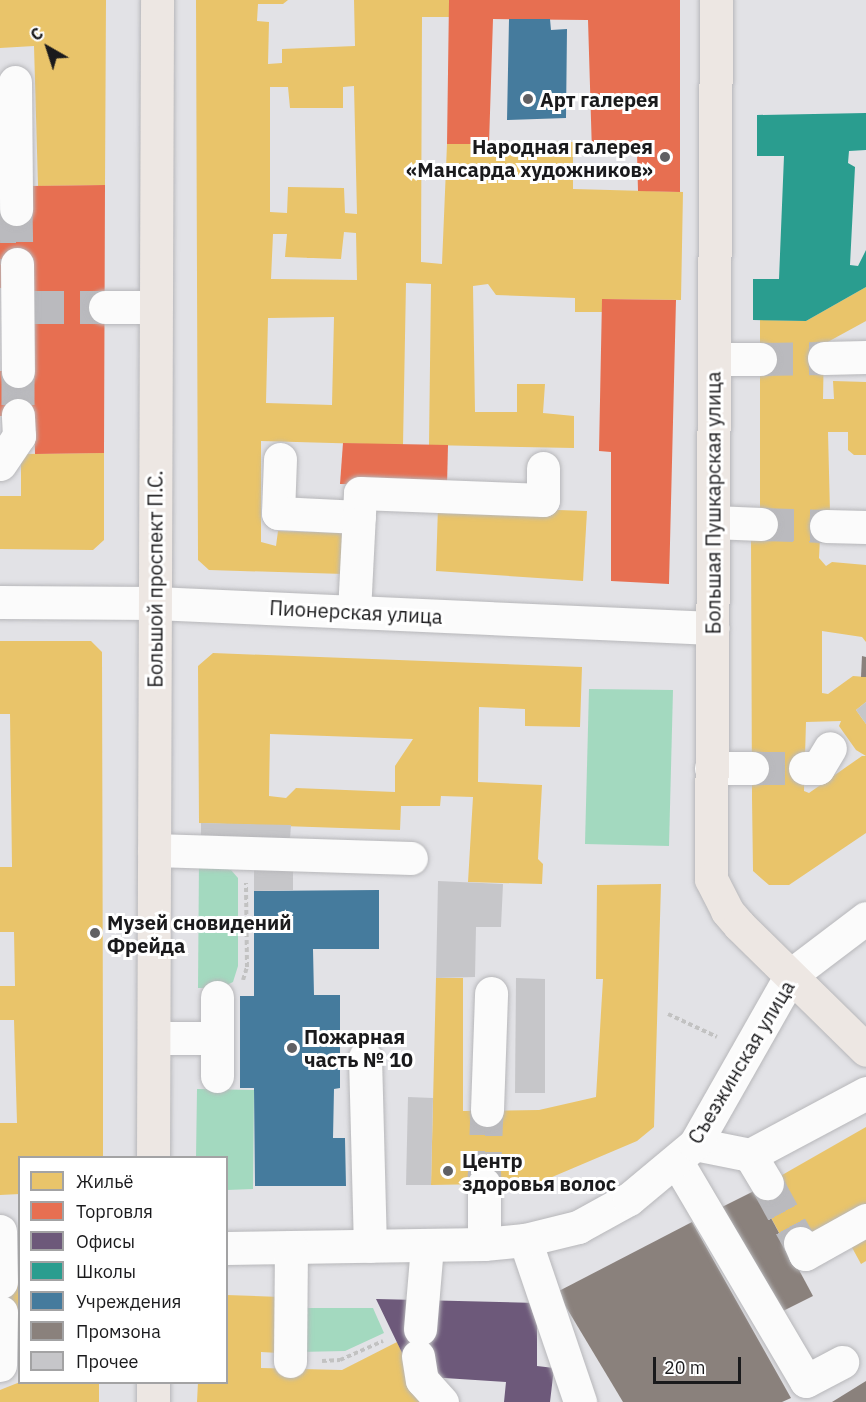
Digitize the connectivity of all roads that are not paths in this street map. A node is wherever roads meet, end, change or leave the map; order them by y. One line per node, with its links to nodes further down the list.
1 (157, 0): 7 (main road, Большой проспект П.С.)
2 (716, 0): 10 (main road, Большая Пушкарская улица)
3 (15, 82): 4 (street)
4 (16, 209)
5 (17, 264): 12 (street)
6 (105, 307): 7 (street)
7 (156, 307): 23 (main road, Большой проспект П.С.)
8 (866, 357): 9 (street)
9 (824, 358)
10 (714, 359): 11 (street); 18 (main road, Большая Пушкарская улица)
11 (760, 359)
12 (18, 371)
13 (18, 415): 15 (street)
14 (280, 459): 17 (street)
15 (0, 464)
16 (543, 468): 17 (street)
17 (359, 517): 24 (street)
18 (713, 522): 19 (street); 25 (main road, Большая Пушкарская улица)
19 (761, 524)
20 (826, 526): 21 (street)
21 (866, 527)
22 (0, 602): 23 (street, Пионерская улица)
23 (155, 603): 24 (street, Пионерская улица); 30 (main road, Большой проспект П.С.)
24 (354, 612): 25 (street, Пионерская улица)
25 (712, 628): 27 (main road, Большая Пушкарская улица)
26 (830, 748): 29 (street)
27 (711, 768): 28 (street); 33 (main road, Большая Пушкарская улица)
28 (752, 768)
29 (805, 768)
30 (154, 850): 31 (street); 36 (main road, Большой проспект П.С.)
31 (411, 858)
32 (866, 918): 33 (street, Съезжинская улица)
33 (791, 975): 38 (main road, Большая Пушкарская улица); 43 (street, Съезжинская улица)
34 (491, 993): 42 (street)
35 (217, 997): 37 (street)
36 (154, 1038): 37 (street); 45 (main road, Большой проспект П.С.)
37 (217, 1038): 40 (street)
38 (866, 1050)
39 (365, 1057): 54 (street)
40 (217, 1076)
41 (866, 1093): 44 (street)
42 (487, 1110)
43 (686, 1153): 44 (street); 50 (street, Съезжинская улица); 62 (street)
44 (750, 1155): 46 (street)
45 (153, 1156)
46 (767, 1183)
47 (484, 1184): 52 (street)
48 (866, 1220): 51 (street)
49 (0, 1231): 58 (street)
50 (525, 1240): 52 (street, Съезжинская улица); 67 (street)
51 (800, 1243)
52 (484, 1244): 53 (street, Съезжинская улица)
53 (427, 1245): 54 (street, Съезжинская улица); 66 (street)
54 (370, 1246): 55 (street, Съезжинская улица)
55 (291, 1247): 56 (street, Съезжинская улица); 61 (street)
56 (228, 1248)
57 (18, 1252): 58 (street)
58 (0, 1253): 59 (street)
59 (1, 1282)
60 (1, 1312): 63 (street)
61 (290, 1361)
62 (842, 1362)
63 (0, 1365)
64 (153, 1384): 65 (main road)
65 (153, 1402)
66 (442, 1402)
67 (579, 1402)

